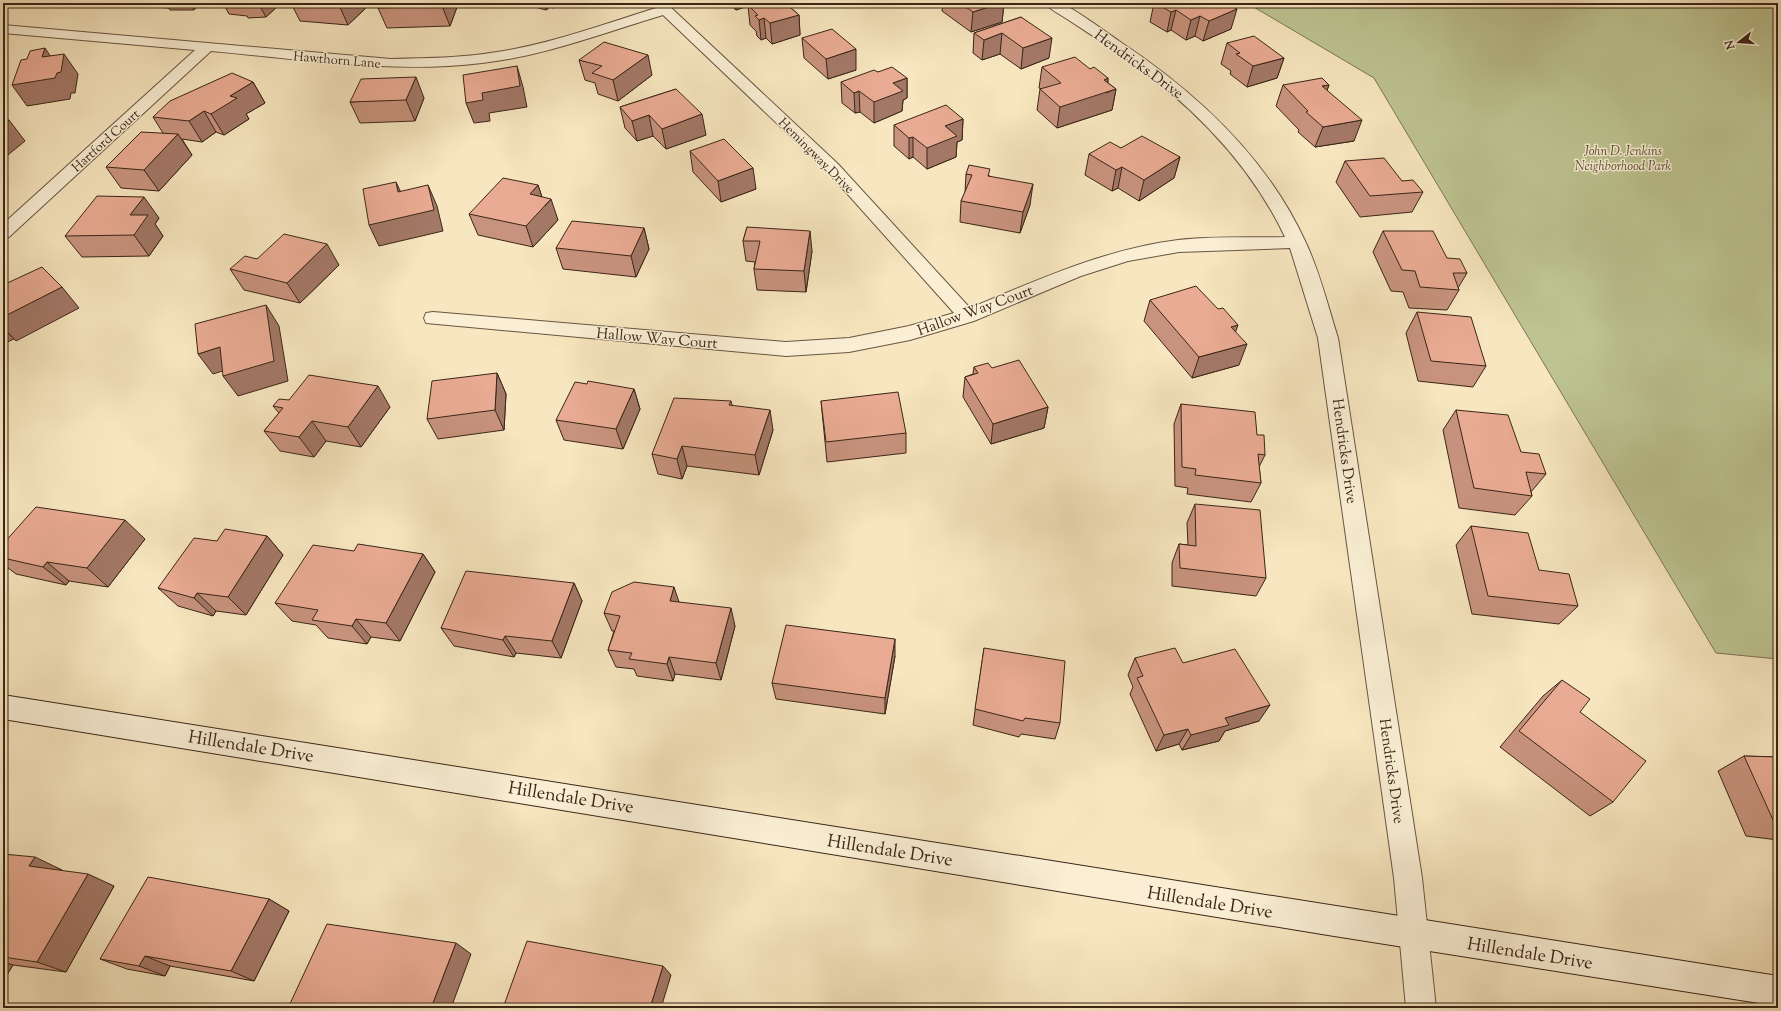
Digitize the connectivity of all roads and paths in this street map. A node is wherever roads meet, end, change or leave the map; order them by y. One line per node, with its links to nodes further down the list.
1 (1052, 3): 6 (street, Hendricks Drive)
2 (661, 6): 4 (street, Hawthorn Lane); 7 (street, Hemingway Drive)
3 (3, 29): 4 (street, Hawthorn Lane)
4 (206, 48): 5 (street, Hartford Court)
5 (3, 233)
6 (1296, 242): 7 (street, Hallow Way Court); 10 (street, Hendricks Drive)
7 (967, 316): 8 (street, Hallow Way Court)
8 (433, 318)
9 (3, 707): 10 (street, Hillendale Drive)
10 (1413, 935): 11 (street, Hillendale Drive); 12 (street, Hendricks Drive)
11 (1778, 991)
12 (1421, 1008)

